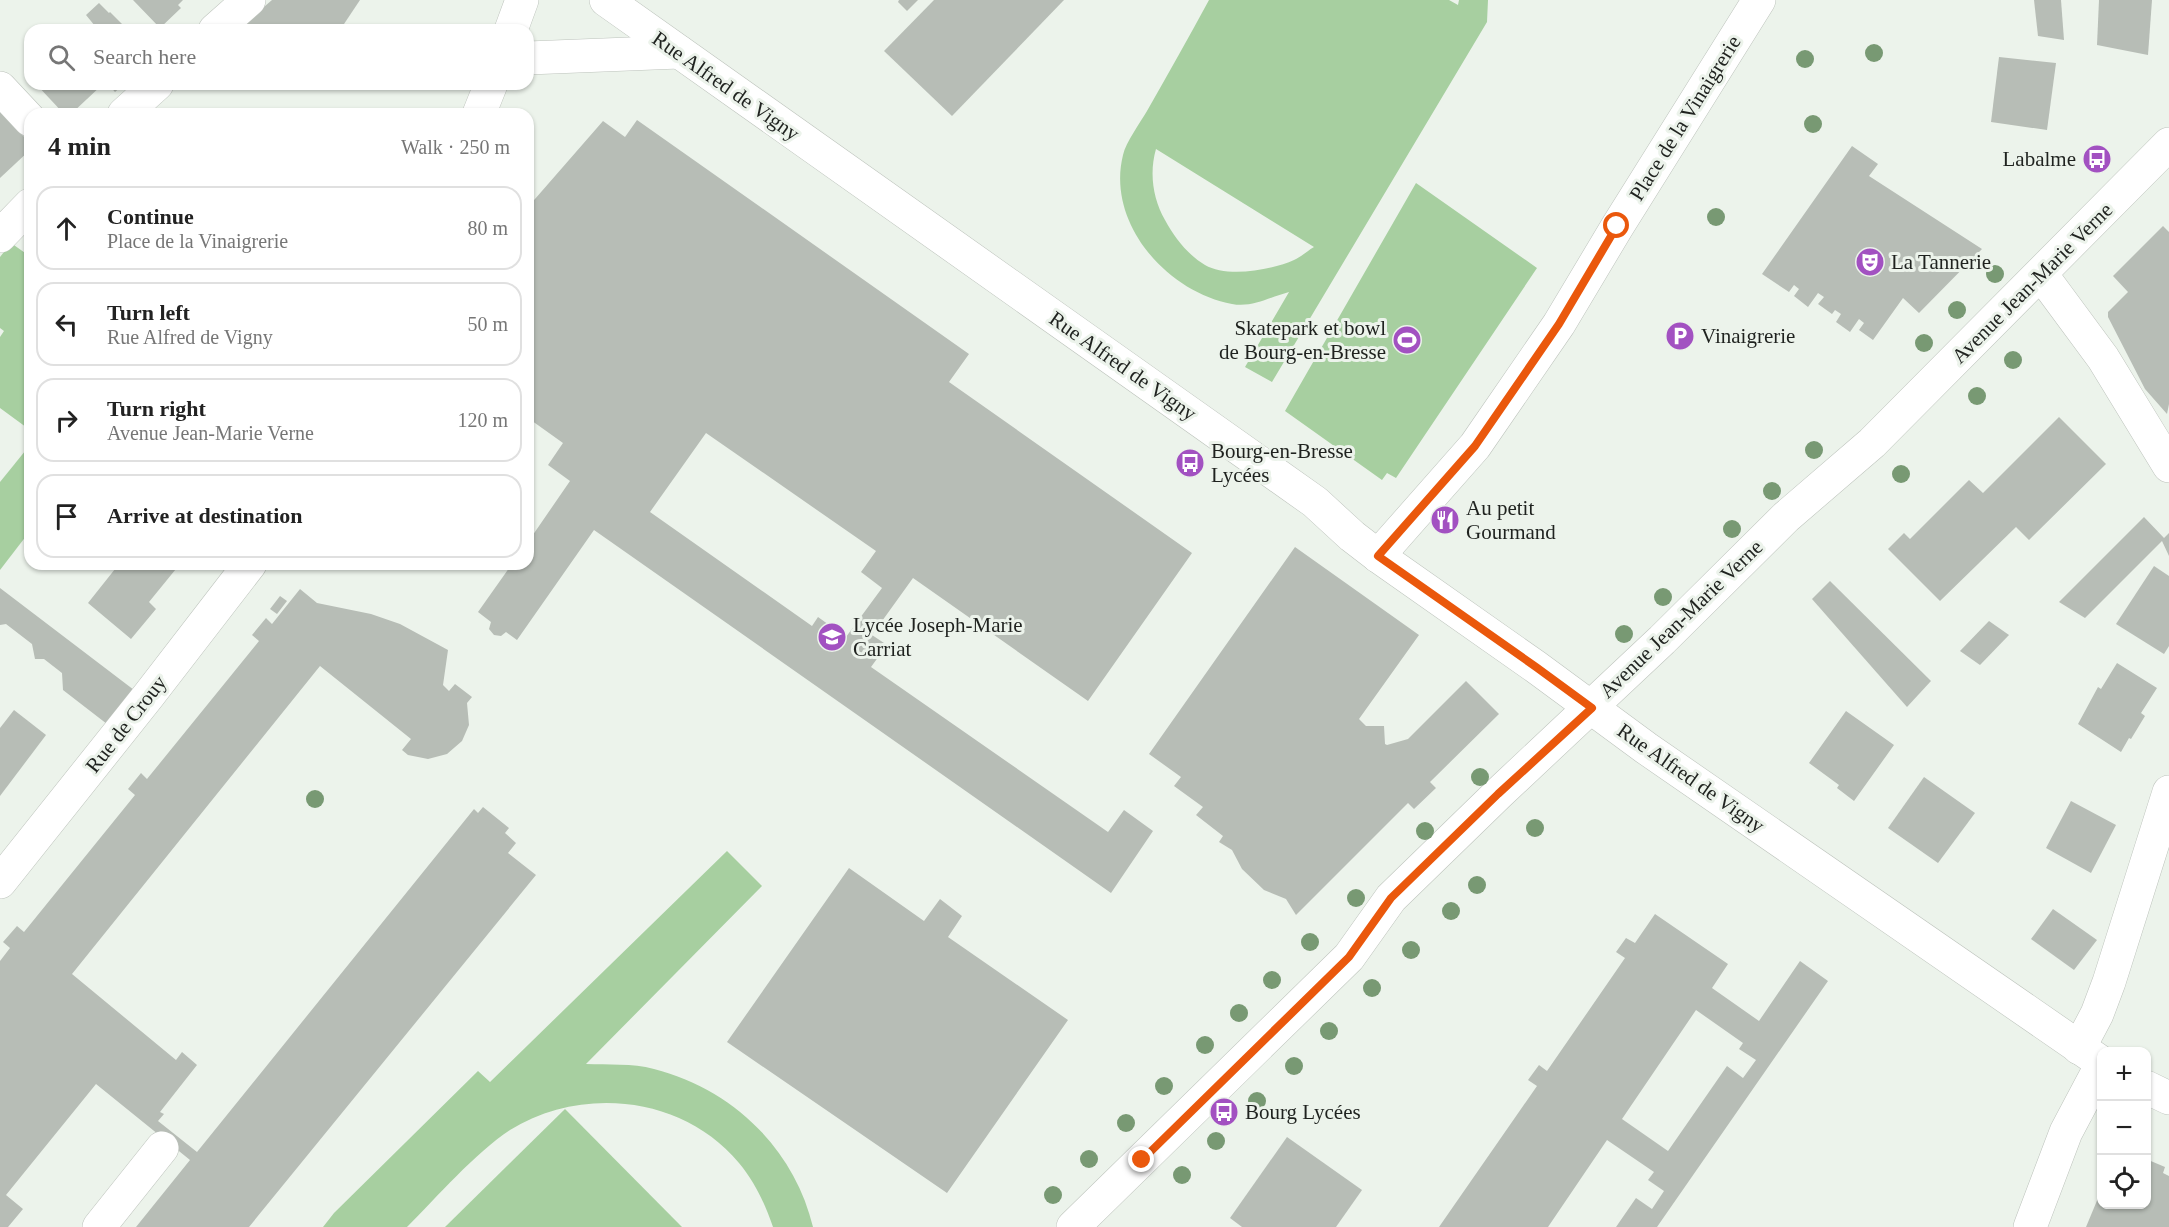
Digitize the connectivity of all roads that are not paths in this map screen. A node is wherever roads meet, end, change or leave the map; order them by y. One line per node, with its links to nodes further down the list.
1 (522, 0): 6 (street)
2 (606, 0): 7 (street, Rue Alfred de Vigny)
3 (1759, 0): 20 (street, Place de la Vinaigrerie)
4 (241, 2): 5 (street)
5 (221, 24)
6 (513, 24)
7 (679, 52): 8 (street); 20 (street, Rue Alfred de Vigny)
8 (534, 58)
9 (0, 88): 14 (street)
10 (150, 90): 12 (street)
11 (489, 90): 13 (street)
12 (131, 108)
13 (481, 108)
14 (24, 114)
15 (2169, 144): 18 (street, Avenue Jean-Marie Verne)
16 (24, 211): 17 (street)
17 (0, 236)
18 (2041, 274): 19 (street); 22 (street, Avenue Jean-Marie Verne)
19 (2169, 466)
20 (1378, 556): 22 (street, Rue Alfred de Vigny)
21 (245, 570): 24 (street, Rue de Crouy)
22 (1592, 708): 25 (street, Rue Alfred de Vigny); 30 (street, Avenue Jean-Marie Verne)
23 (2169, 792): 25 (street)
24 (0, 882)
25 (2094, 1058): 31 (street)
26 (2151, 1089): 27 (street)
27 (2169, 1098)
28 (162, 1148): 29 (street)
29 (99, 1227)
30 (1072, 1227)
31 (2030, 1227)

